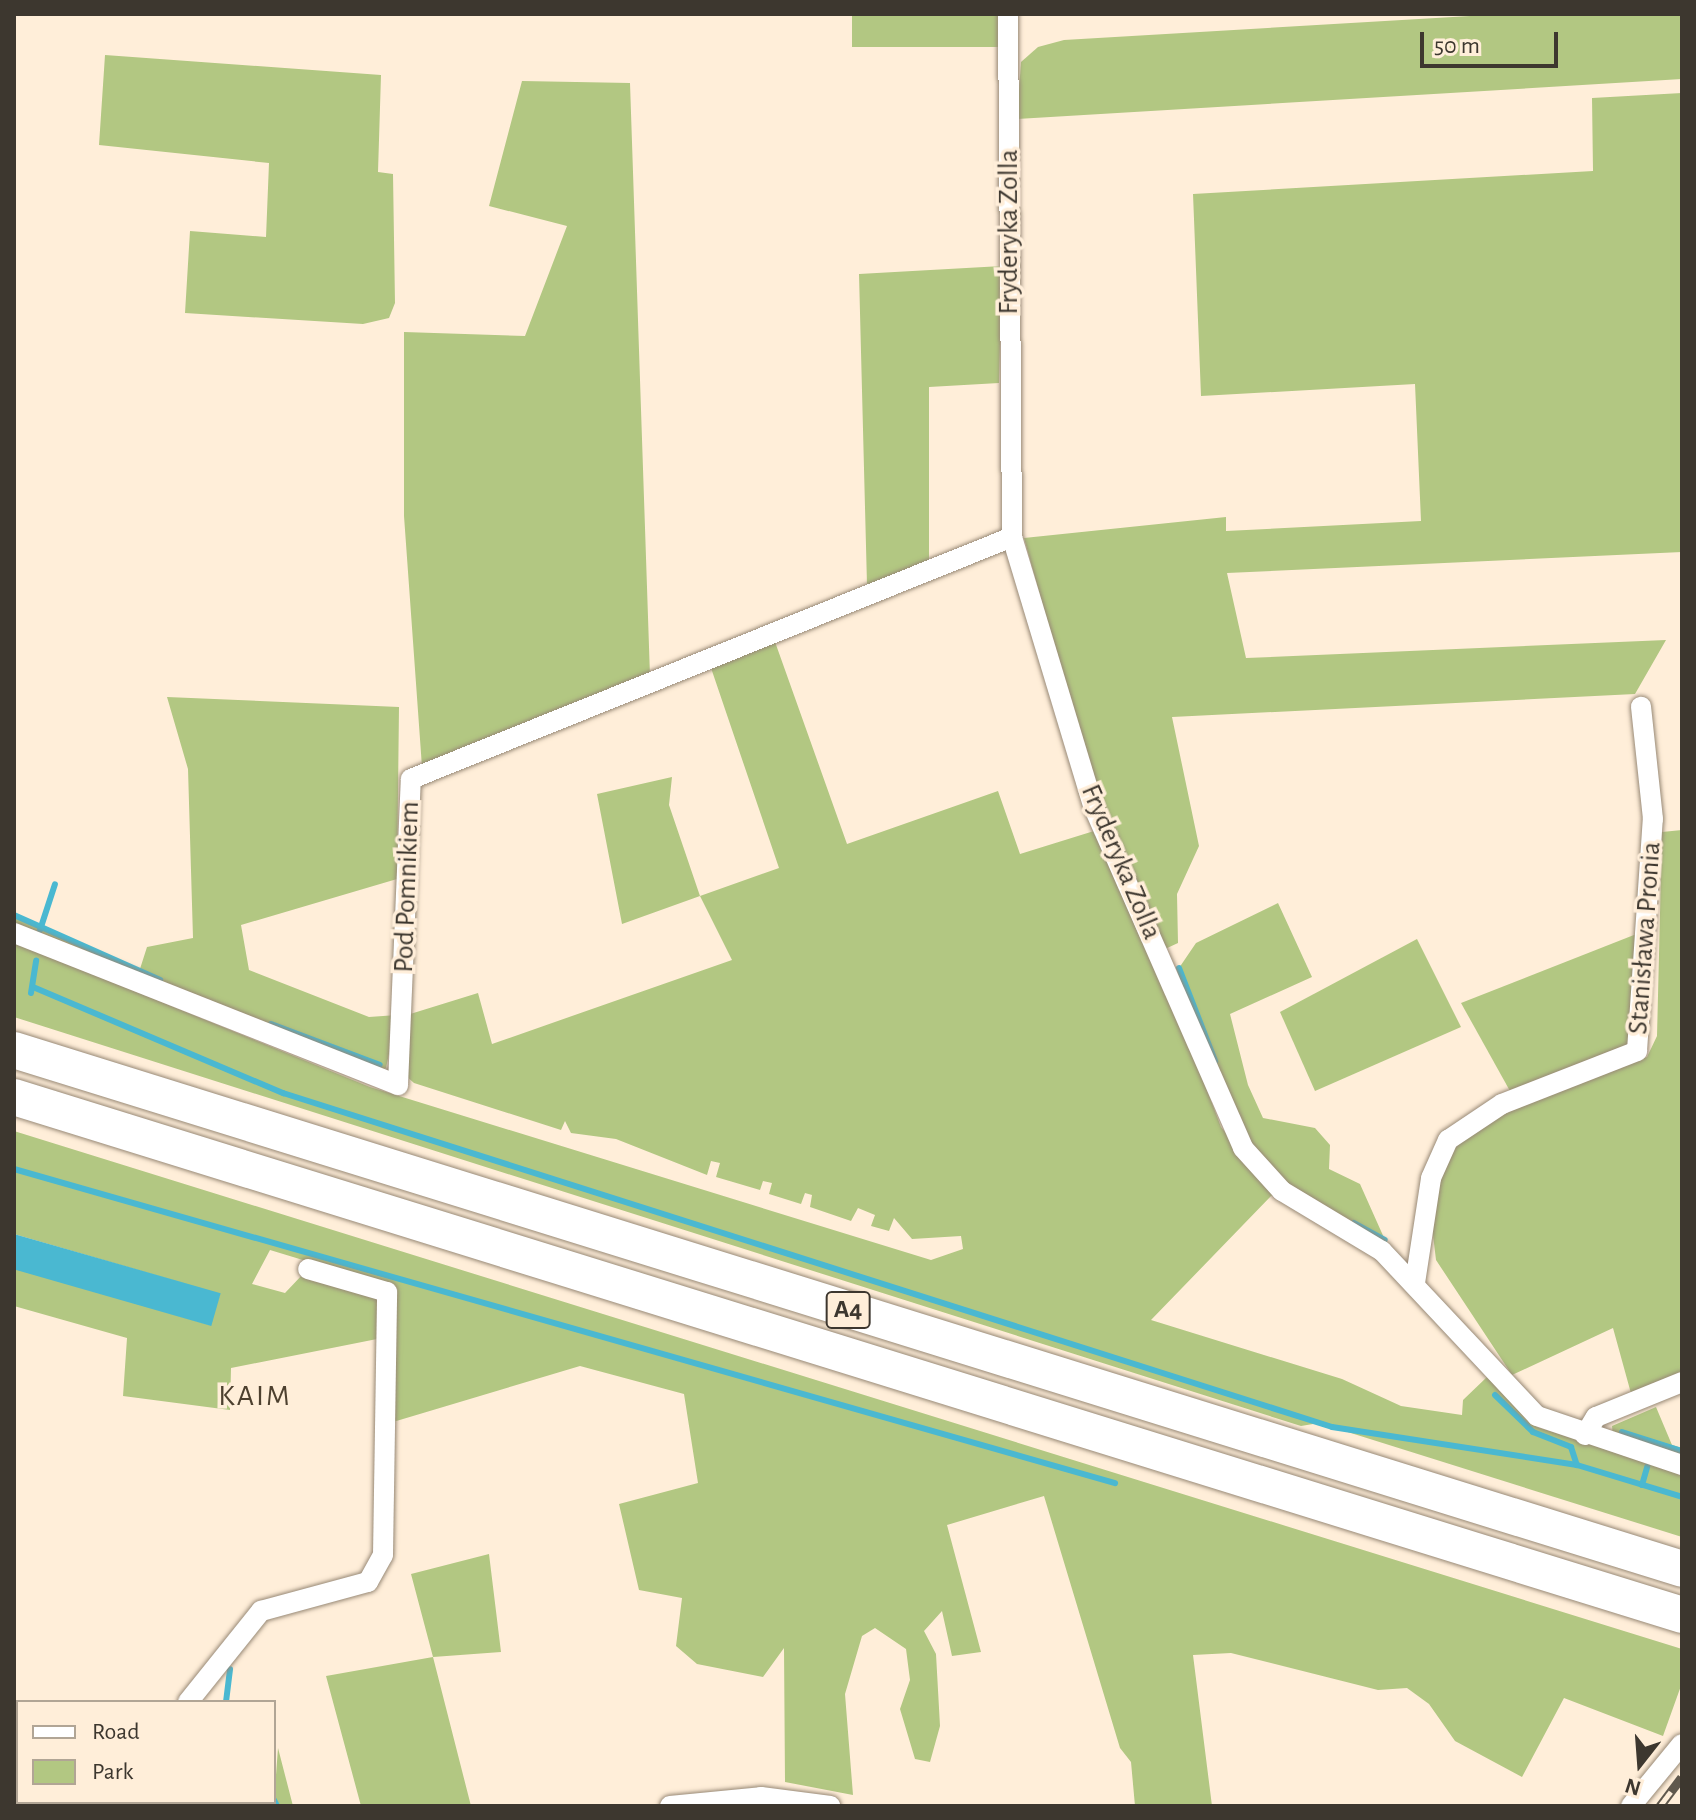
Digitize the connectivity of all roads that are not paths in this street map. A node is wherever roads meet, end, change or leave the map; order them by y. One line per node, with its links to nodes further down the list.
1 (1008, 14): 2 (street, Fryderyka Zolla)
2 (1012, 537): 4 (street, Pod Pomnikiem); 8 (street, Fryderyka Zolla)
3 (1641, 707): 8 (street, Stanisława Pronia)
4 (14, 933)
5 (14, 1050): 12 (highway, A4)
6 (14, 1097): 13 (highway, A4)
7 (308, 1269): 14 (street)
8 (1415, 1283): 10 (street, Fryderyka Zolla)
9 (1682, 1382): 10 (street)
10 (1585, 1435): 11 (street, Fryderyka Zolla)
11 (1682, 1465)
12 (1682, 1569)
13 (1682, 1615)
14 (190, 1700)
15 (1682, 1744): 18 (street)
16 (670, 1806): 17 (street)
17 (830, 1806)
18 (1631, 1806)

